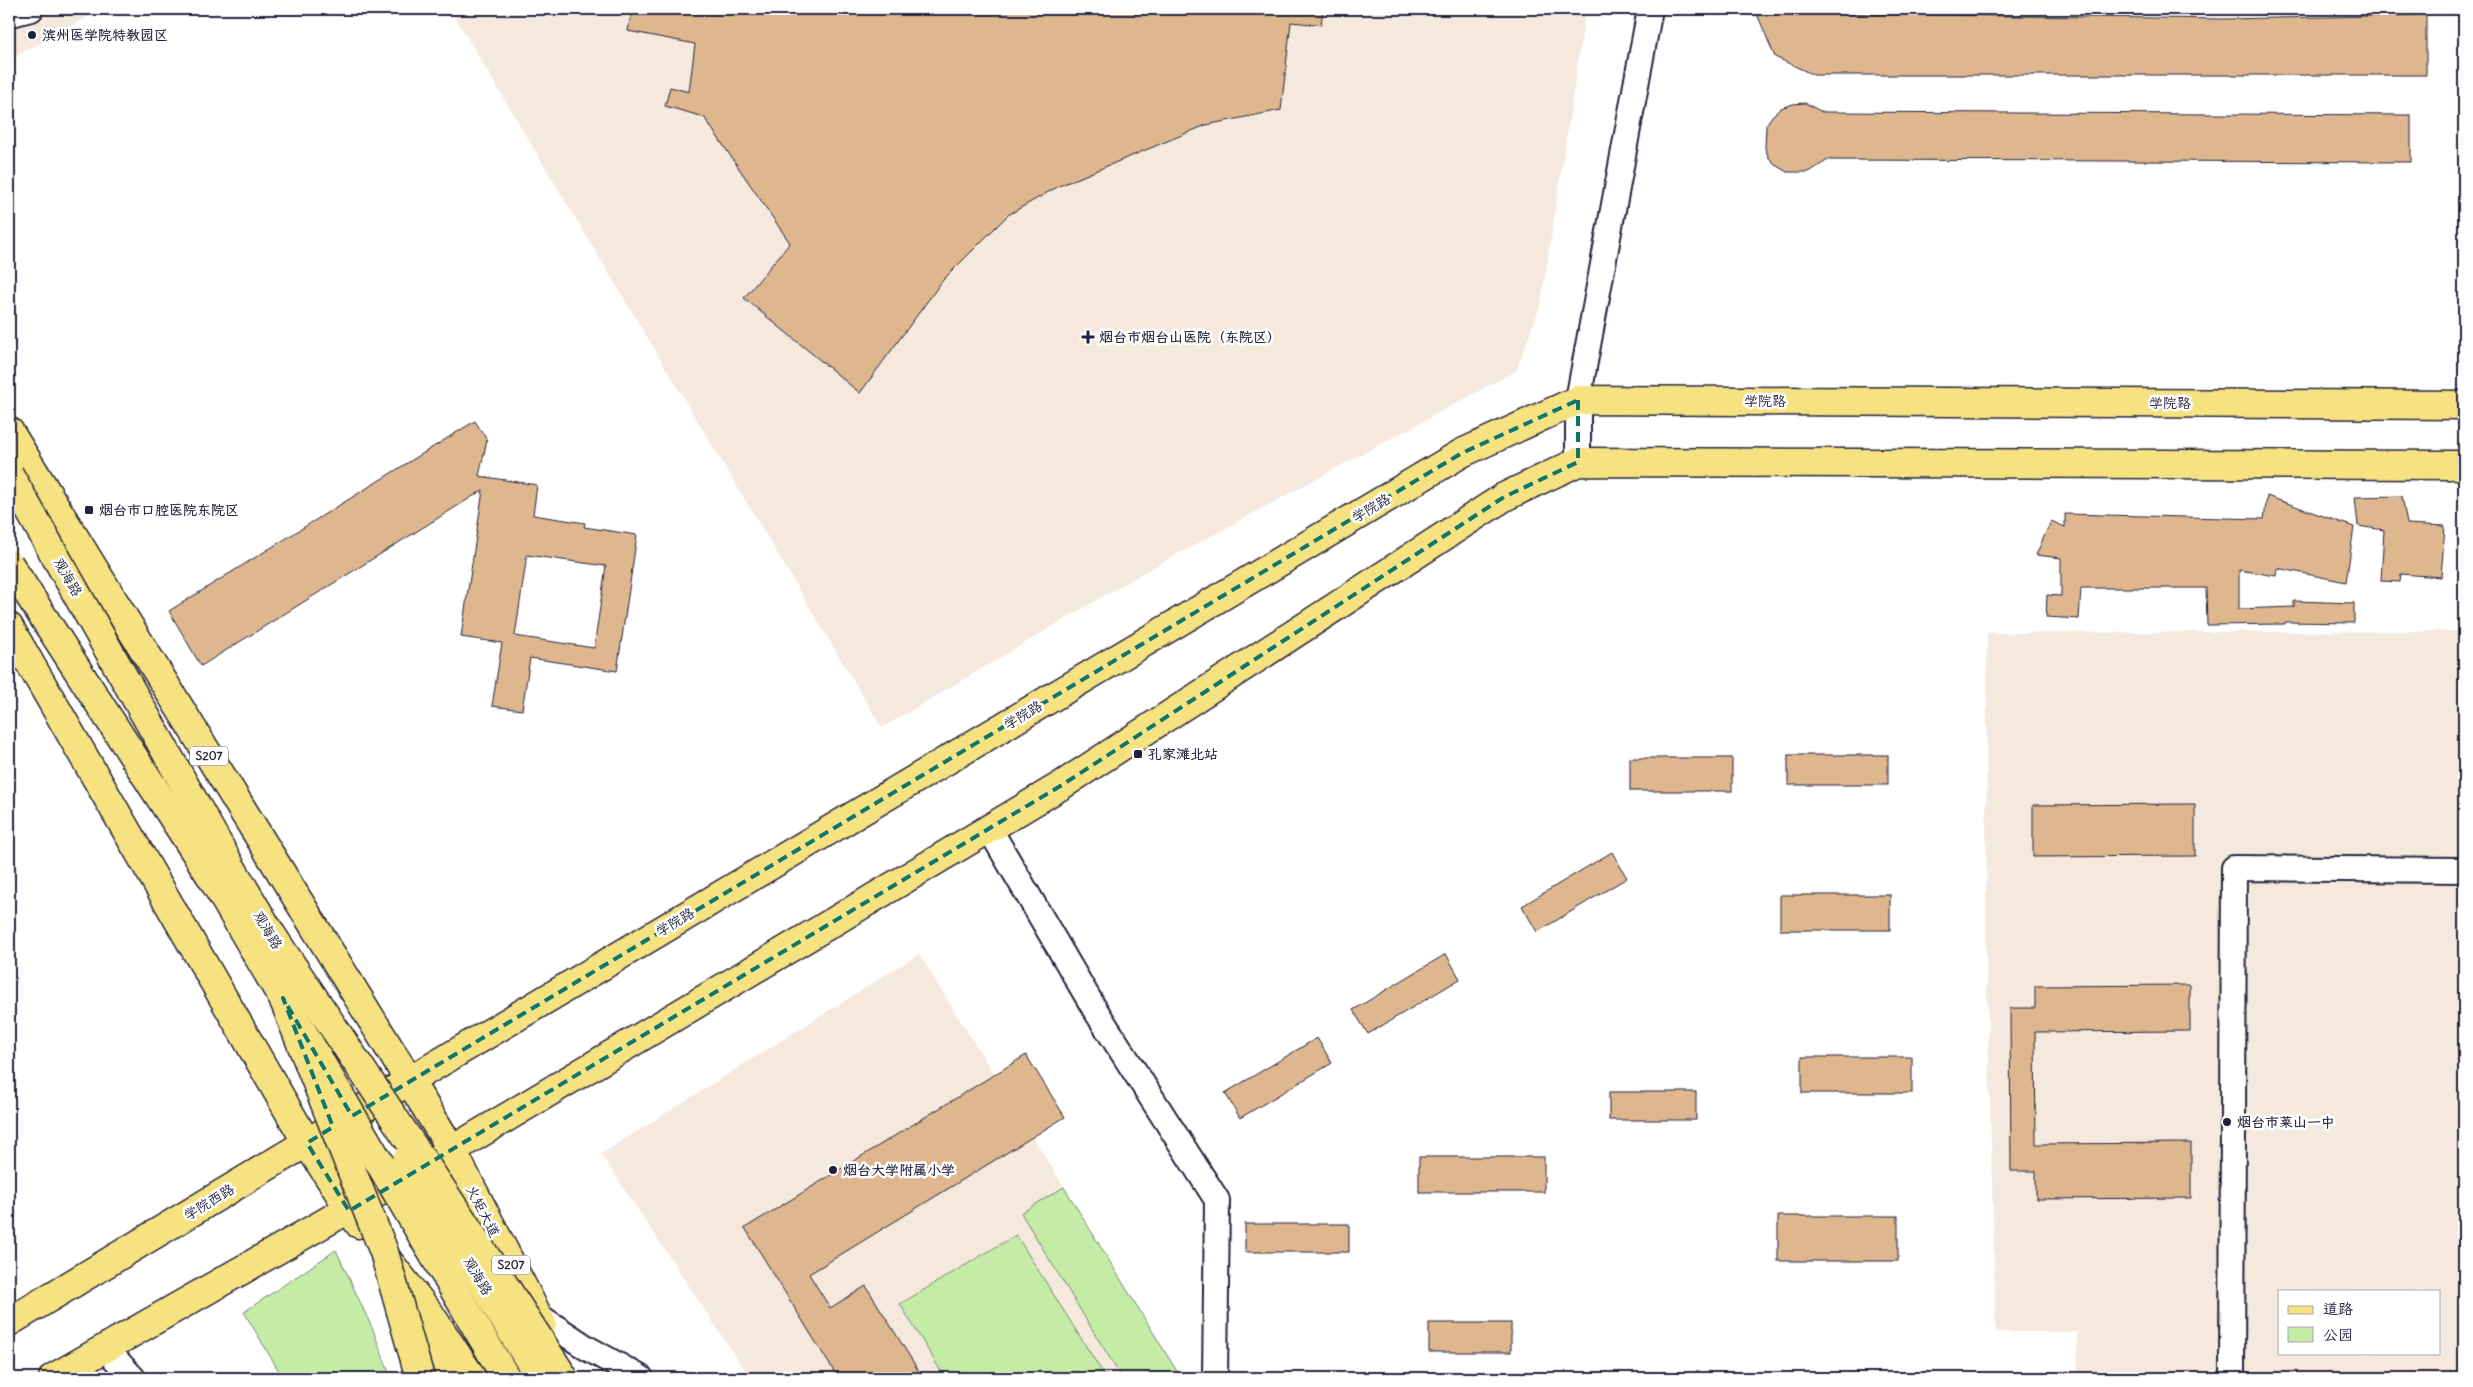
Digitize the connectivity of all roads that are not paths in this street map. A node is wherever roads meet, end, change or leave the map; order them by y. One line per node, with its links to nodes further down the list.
1 (31, 9): 3 (street)
2 (1650, 9): 4 (street)
3 (9, 12)
4 (1578, 400): 5 (main road, 学院路); 7 (street); 16 (main road, 学院路)
5 (2464, 405)
6 (9, 431): 16 (main road, 观海路 / S207)
7 (1578, 462): 8 (main road); 12 (main road)
8 (2464, 466)
9 (9, 474): 14 (main road, 观海路, bridge)
10 (9, 564): 15 (main road, 观海路, bridge)
11 (12, 638): 17 (main road)
12 (989, 828): 18 (main road); 33 (street)
13 (2464, 870): 34 (street)
14 (267, 928): 24 (main road, bridge); 31 (main road, 观海路, bridge)
15 (283, 998): 27 (main road, bridge); 30 (main road, 观海路, bridge)
16 (410, 1080): 17 (main road, 学院西路); 18 (main road, 观海路 / S207)
17 (307, 1143): 19 (main road); 22 (main road, 学院西路)
18 (452, 1150): 19 (main road); 21 (main road, 火矩大道 / S207)
19 (348, 1211): 20 (main road); 23 (main road)
20 (430, 1314): 28 (main road); 29 (main road)
21 (537, 1315): 24 (main road, 火矩大道 / S207); 32 (street)
22 (9, 1322)
23 (105, 1348): 25 (main road); 26 (street)
24 (569, 1375)
25 (53, 1378)
26 (133, 1378)
27 (420, 1378)
28 (451, 1378)
29 (472, 1378)
30 (506, 1378)
31 (540, 1378)
32 (641, 1378)
33 (1215, 1378)
34 (2232, 1378)

